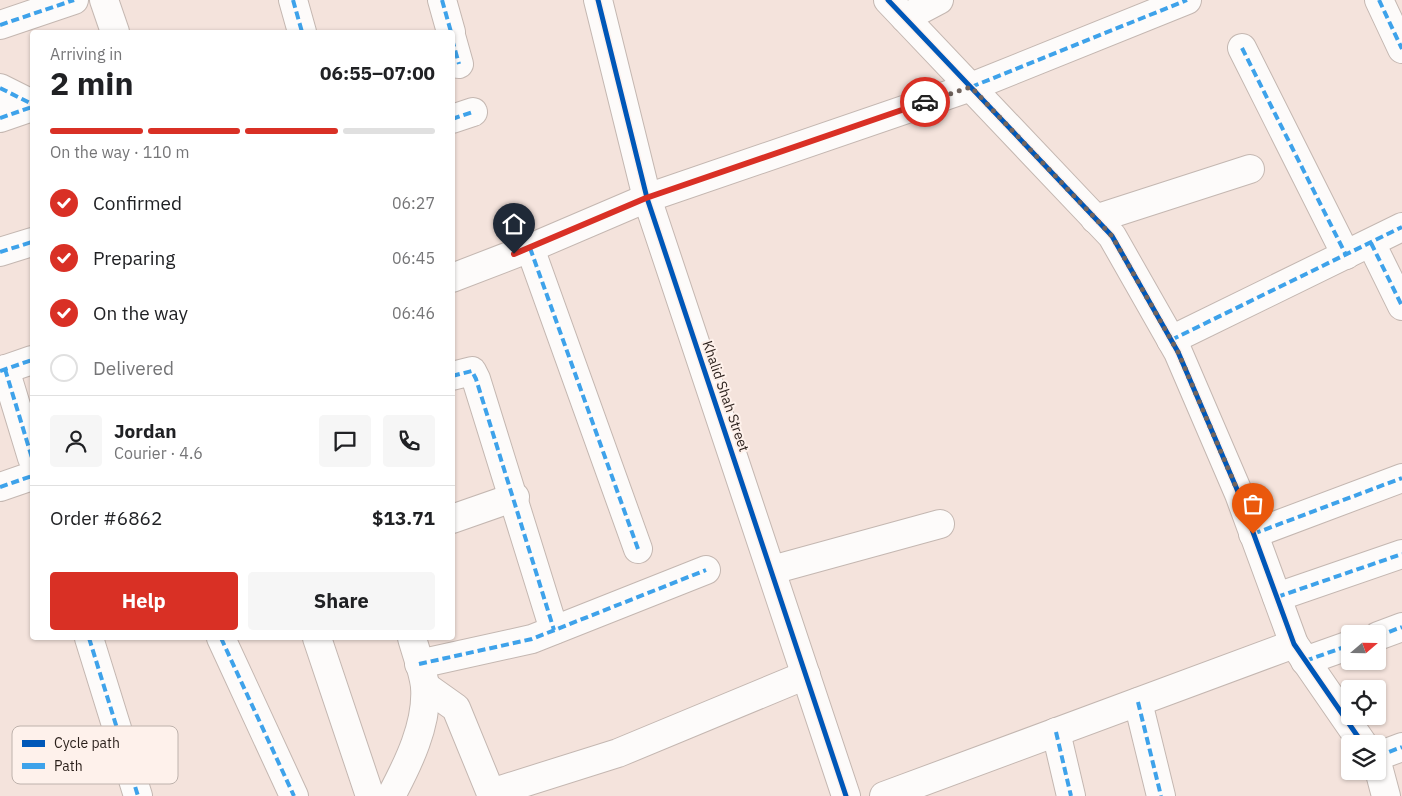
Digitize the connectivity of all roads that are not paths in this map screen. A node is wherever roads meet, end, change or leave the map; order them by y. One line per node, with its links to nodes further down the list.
1 (74, 0): 10 (street)
2 (104, 0): 11 (street)
3 (293, 0): 12 (street)
4 (442, 0): 13 (street)
5 (598, 0): 22 (street, Khalid Shah Street)
6 (939, 0): 9 (street)
7 (1187, 0): 16 (street)
8 (1379, 0): 15 (street)
9 (896, 9): 16 (street)
10 (0, 25)
11 (114, 30)
12 (301, 30)
13 (450, 30)
14 (1242, 48): 29 (street)
15 (1402, 49)
16 (971, 87): 22 (street); 23 (street)
17 (0, 88): 18 (street)
18 (30, 105)
19 (30, 107): 20 (street)
20 (0, 118)
21 (1250, 169): 23 (street)
22 (646, 198): 27 (street); 47 (street, Khalid Shah Street)
23 (1096, 219): 32 (street)
24 (1402, 227): 26 (street)
25 (30, 243): 28 (street)
26 (1371, 243): 29 (street); 31 (street)
27 (530, 248): 30 (street); 44 (street)
28 (0, 252)
29 (1346, 254): 32 (street)
30 (455, 277)
31 (1402, 306)
32 (1171, 340): 43 (street)
33 (30, 361): 34 (street)
34 (2, 370): 36 (street)
35 (455, 375): 40 (street)
36 (30, 452)
37 (30, 477): 39 (street)
38 (1402, 478): 43 (street)
39 (0, 487)
40 (515, 497): 41 (street); 50 (street)
41 (455, 518)
42 (940, 524): 47 (street)
43 (1253, 534): 48 (street)
44 (638, 549)
45 (1402, 554): 48 (street)
46 (706, 570): 50 (street)
47 (772, 570): 59 (street, Khalid Shah Street)
48 (1277, 598): 57 (street)
49 (1402, 627): 51 (street)
50 (554, 630): 58 (street)
51 (1386, 633)
52 (90, 640): 61 (street)
53 (222, 640): 70 (street)
54 (318, 640): 71 (street)
55 (413, 640): 58 (street)
56 (1341, 646): 57 (street)
57 (1299, 653): 60 (street); 63 (street)
58 (422, 675): 68 (street); 72 (street)
59 (806, 675): 68 (street); 73 (street, Khalid Shah Street)
60 (1138, 702): 62 (street); 76 (street)
61 (116, 726)
62 (1056, 732): 74 (street); 75 (street)
63 (1356, 735)
64 (1402, 747): 65 (street)
65 (1386, 753)
66 (1382, 780): 77 (street)
67 (134, 784): 69 (street)
68 (491, 795)
69 (138, 796)
70 (294, 796)
71 (370, 796)
72 (391, 796)
73 (846, 796)
74 (884, 796)
75 (1072, 796)
76 (1161, 796)
77 (1386, 796)

